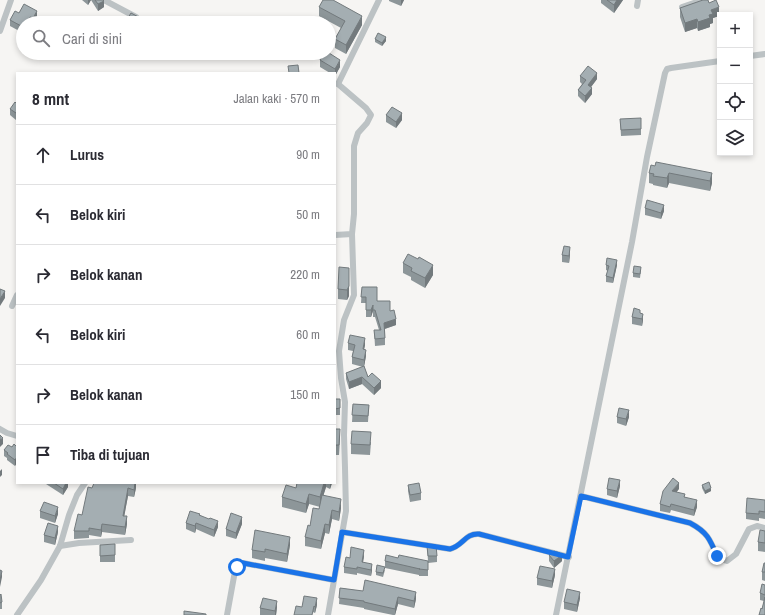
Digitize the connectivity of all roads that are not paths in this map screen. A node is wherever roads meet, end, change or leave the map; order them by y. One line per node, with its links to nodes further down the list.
1 (11, 0): 7 (street)
2 (104, 0): 6 (street)
3 (379, 0): 11 (street)
4 (703, 0): 5 (street)
5 (682, 7)
6 (133, 16)
7 (0, 31)
8 (765, 54): 9 (street)
9 (753, 56)
10 (717, 61): 19 (street)
11 (336, 84): 12 (street)
12 (352, 234): 13 (street); 21 (street)
13 (336, 235)
14 (16, 297): 15 (street)
15 (12, 306)
16 (0, 429): 17 (street)
17 (16, 436)
18 (84, 484): 23 (street)
19 (581, 496): 20 (street); 24 (street)
20 (765, 528)
21 (342, 532): 24 (street); 25 (street)
22 (131, 540): 23 (street)
23 (60, 546): 26 (street)
24 (568, 557): 29 (street)
25 (334, 580): 27 (street); 28 (street)
26 (17, 615)
27 (227, 615)
28 (328, 615)
29 (556, 615)

